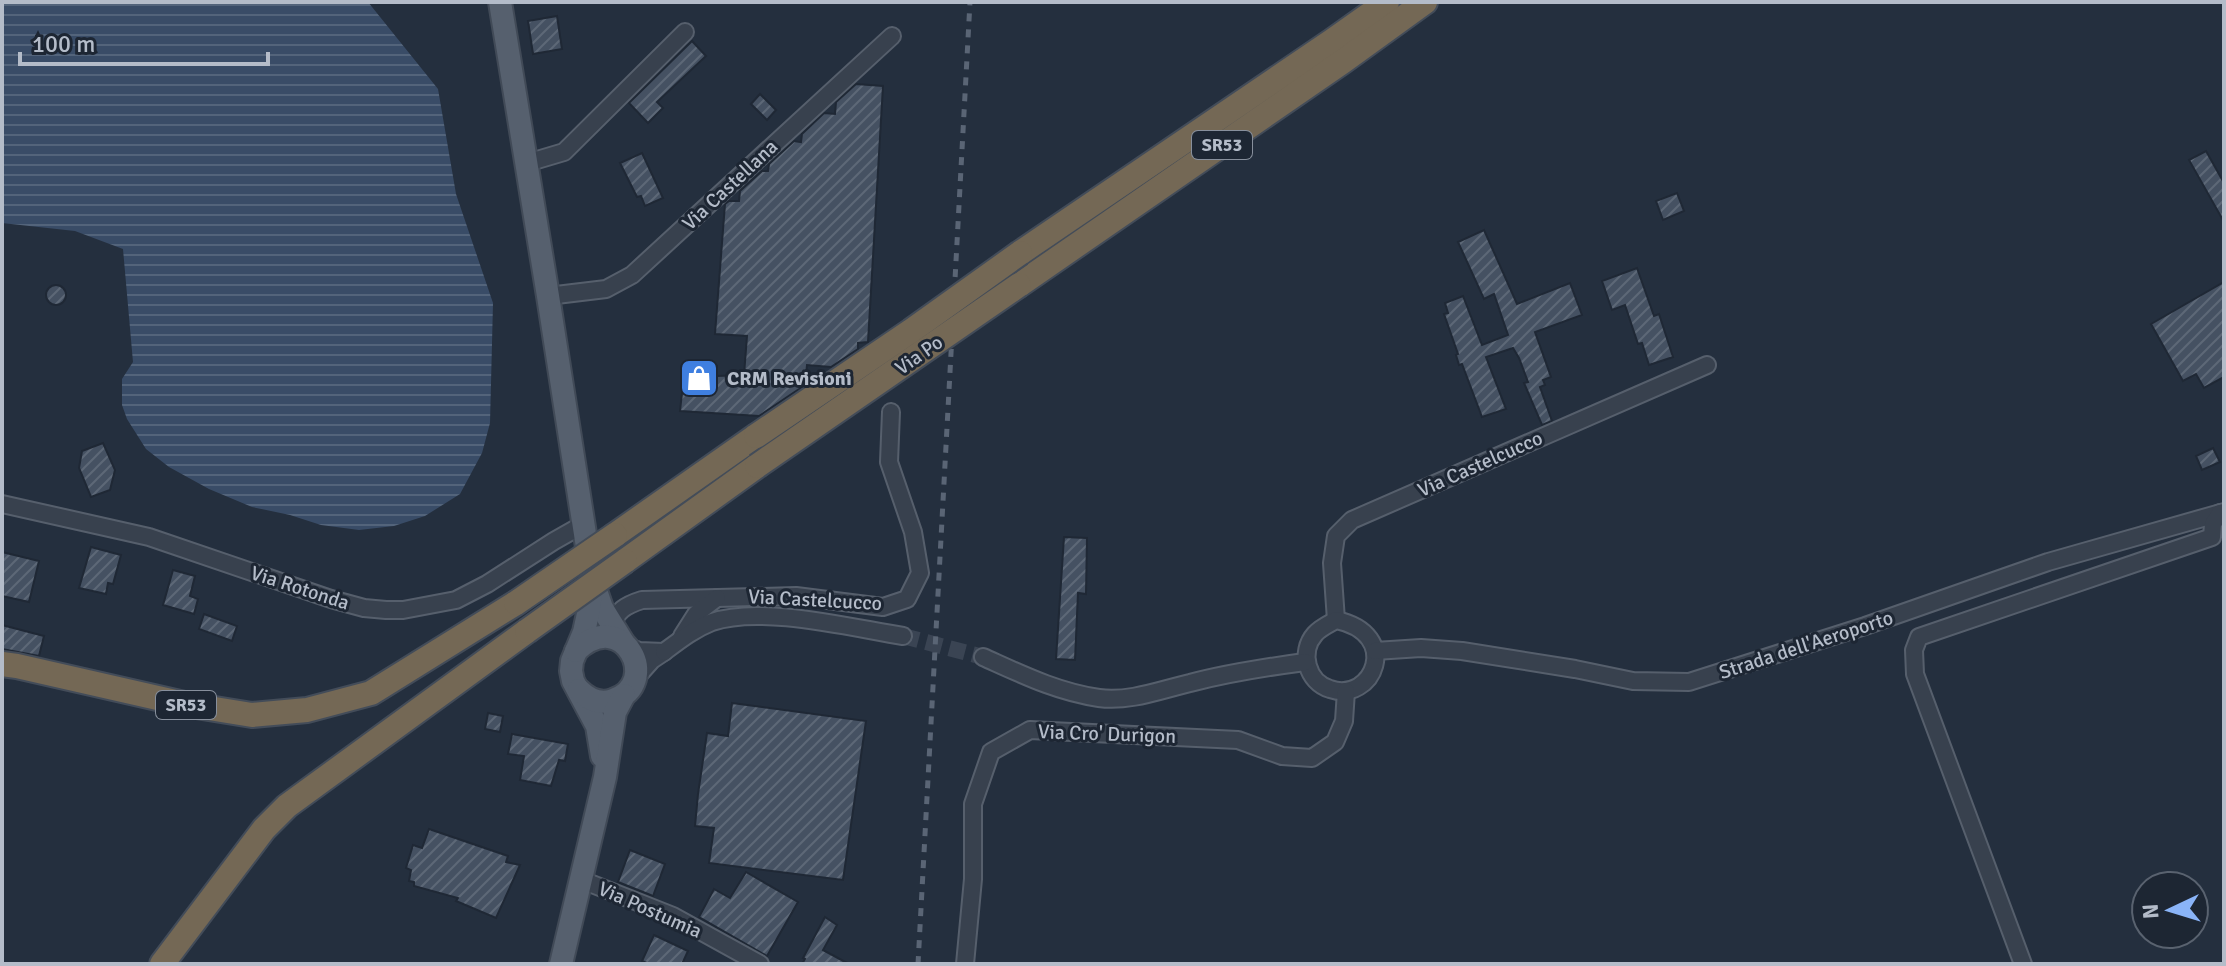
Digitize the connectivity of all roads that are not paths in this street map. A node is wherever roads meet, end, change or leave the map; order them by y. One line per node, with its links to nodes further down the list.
1 (500, 2): 6 (main road)
2 (1387, 2): 24 (highway, Via Po / SR53, bridge)
3 (1425, 2): 30 (highway, Via Po / SR53, bridge)
4 (685, 32): 6 (street)
5 (892, 36): 7 (street, Via Castellana)
6 (527, 163): 7 (main road)
7 (548, 296): 12 (main road)
8 (1707, 365): 15 (street, Via Castelcucco)
9 (891, 412): 14 (street, Via Castelcucco)
10 (2, 504): 12 (street, Via Rotonda)
11 (2222, 512): 20 (street, Strada dell'Aeroporto); 34 (street)
12 (584, 524): 13 (main road)
13 (592, 579): 17 (main road); 19 (main road)
14 (719, 597): 17 (street, Via Castelcucco); 18 (street, Via Castelcucco)
15 (1336, 620): 20 (street); 23 (street)
16 (903, 636): 18 (street)
17 (621, 639): 19 (main road); 21 (street); 25 (main road)
18 (679, 641): 21 (street)
19 (576, 651): 26 (main road)
20 (1375, 651): 27 (street)
21 (664, 652): 25 (street)
22 (983, 657): 23 (street)
23 (1305, 662): 27 (street)
24 (2, 664)
25 (629, 687): 26 (main road); 28 (main road, Via Postumia)
26 (579, 690): 28 (main road)
27 (1346, 691): 33 (street, Via Cro' Durigon)
28 (605, 777): 29 (main road, Via Postumia)
29 (582, 880): 31 (main road, Via Postumia); 32 (street, Via Postumia)
30 (162, 964)
31 (561, 964)
32 (760, 964)
33 (965, 964)
34 (2023, 964)

